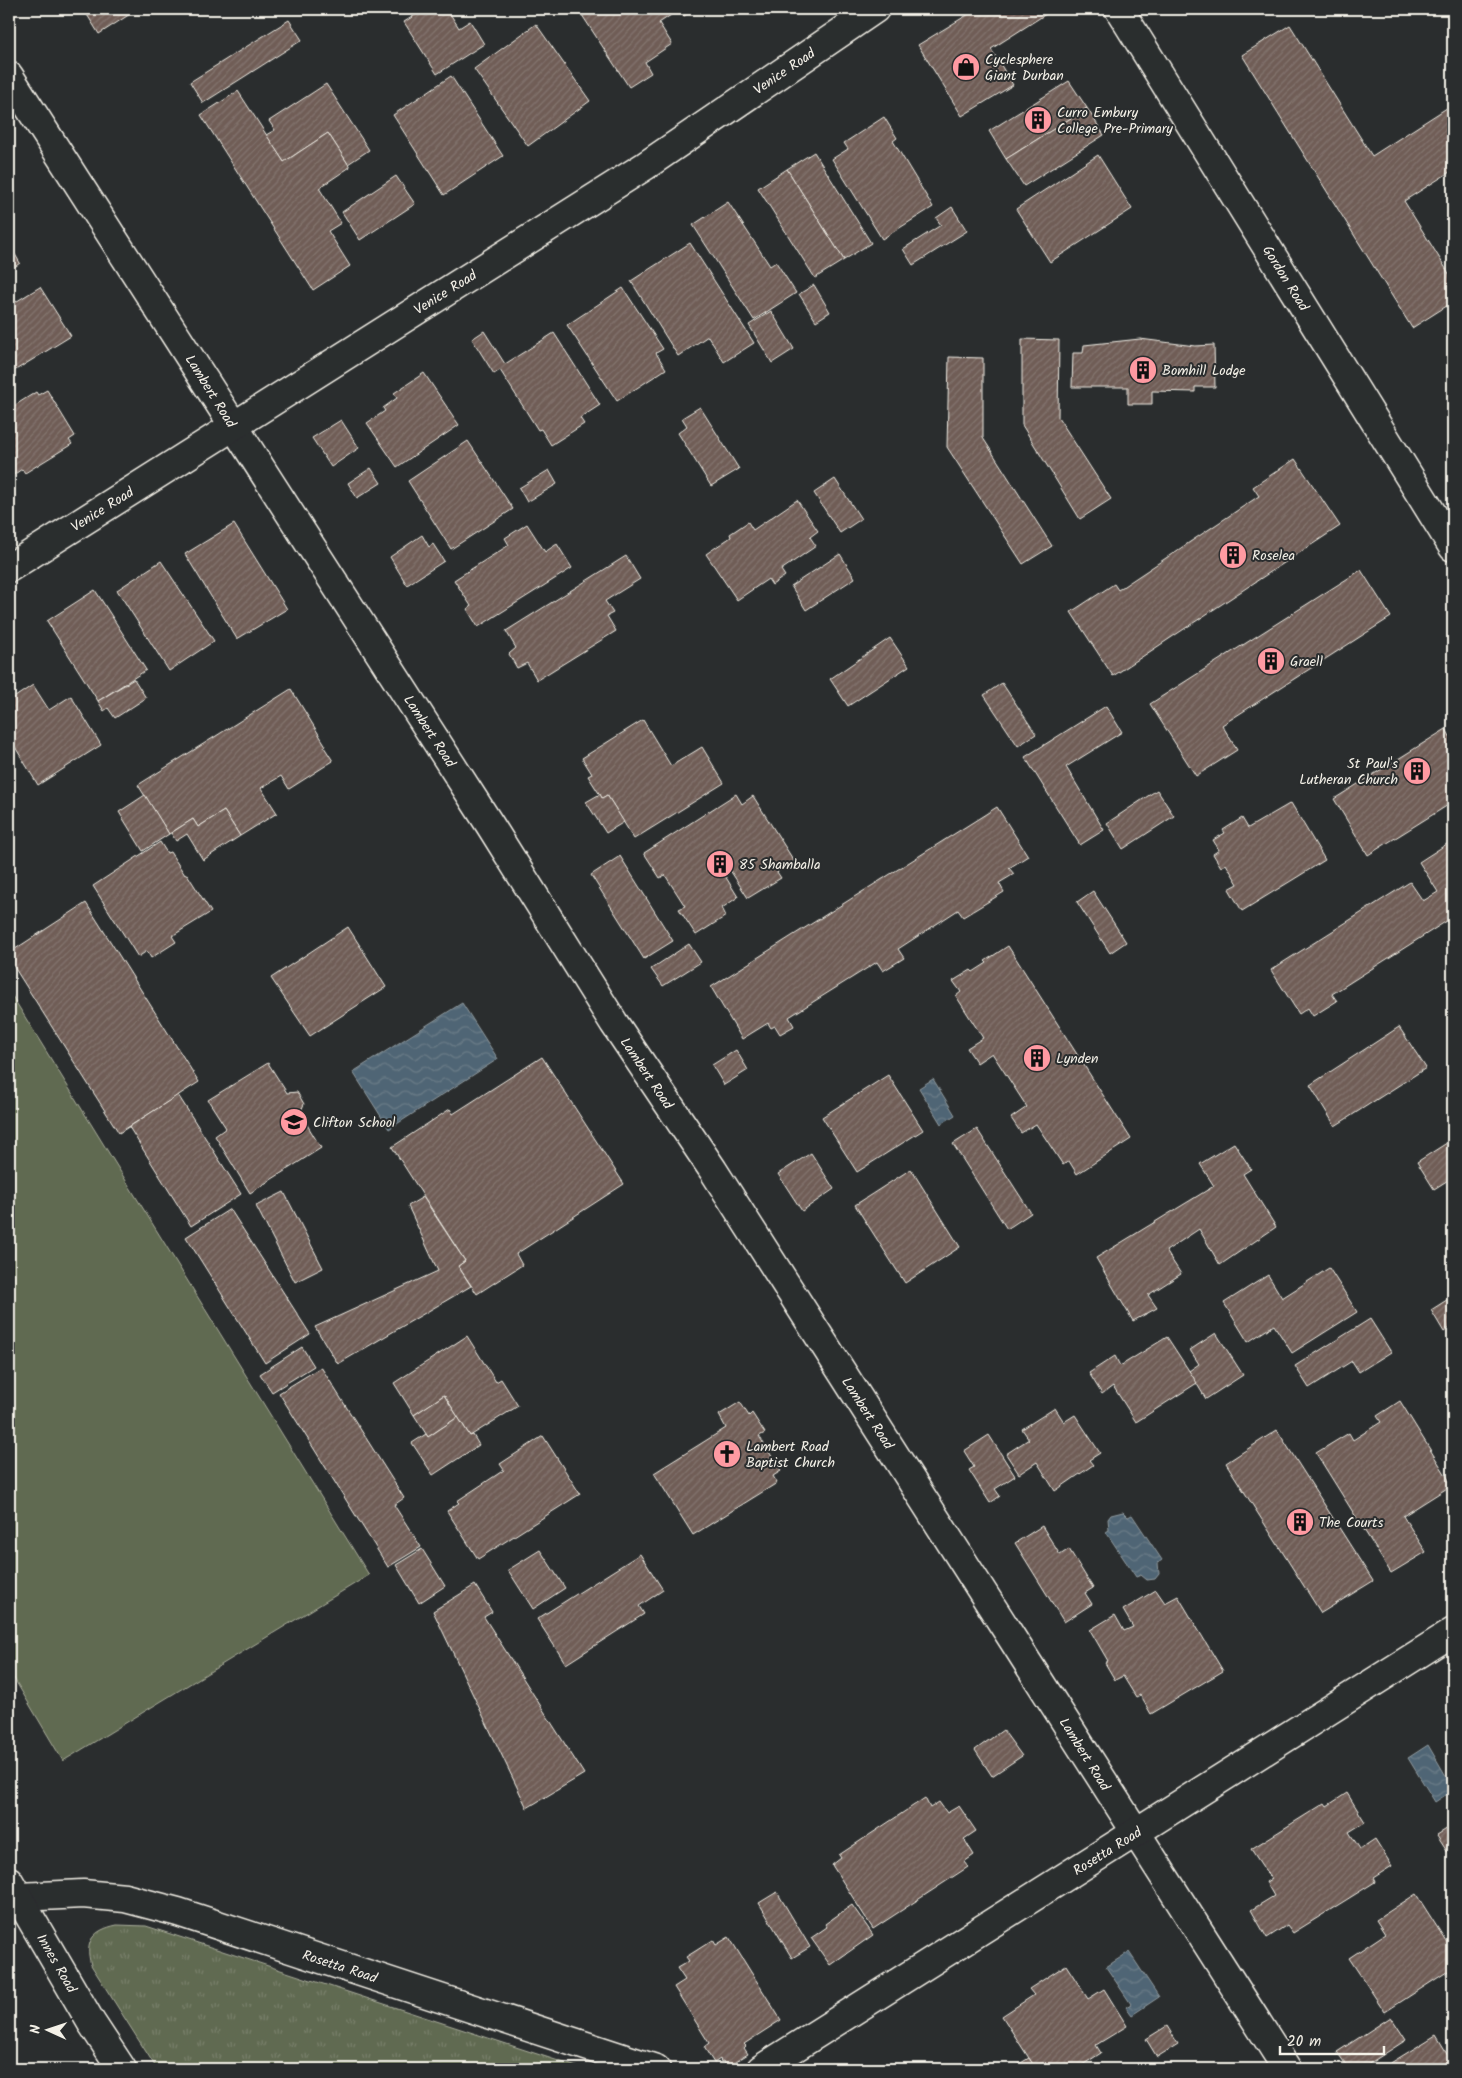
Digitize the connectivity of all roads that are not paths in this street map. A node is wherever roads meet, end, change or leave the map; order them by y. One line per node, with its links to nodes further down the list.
1 (875, 9): 4 (street, Venice Road)
2 (1119, 9): 5 (street, Gordon Road)
3 (9, 76): 4 (street, Lambert Road)
4 (233, 426): 6 (street, Venice Road); 8 (street, Lambert Road)
5 (1453, 547)
6 (9, 568)
7 (1453, 1632): 8 (street, Rosetta Road)
8 (1135, 1833): 12 (street, Rosetta Road); 13 (street, Lambert Road)
9 (14, 1889): 10 (street, Innes Road); 11 (street, Rosetta Road)
10 (122, 2069)
11 (656, 2069)
12 (761, 2069)
13 (1287, 2069)

